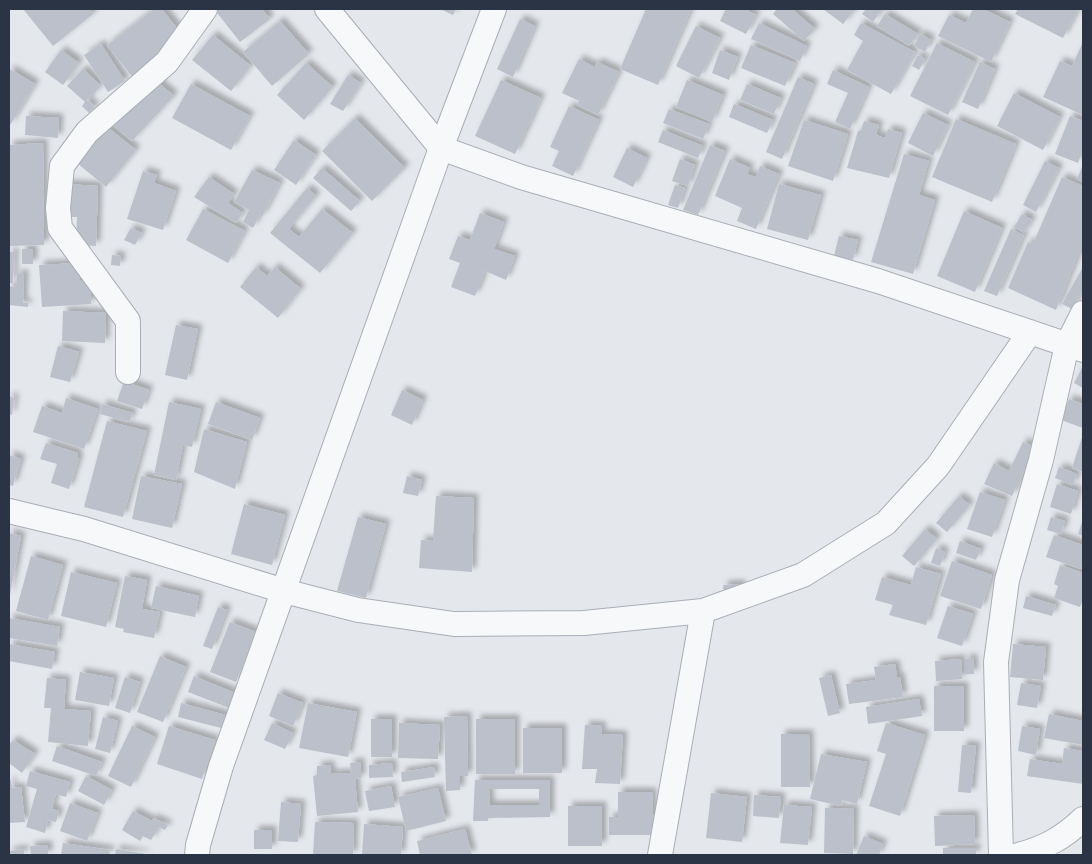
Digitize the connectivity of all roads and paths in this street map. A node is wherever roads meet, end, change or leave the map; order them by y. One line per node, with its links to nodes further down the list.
1 (205, 9): 8 (street)
2 (327, 9): 4 (street)
3 (494, 9): 4 (street)
4 (442, 148): 6 (street); 10 (street)
5 (1083, 313): 7 (street)
6 (1030, 332): 7 (street); 11 (street)
7 (1075, 347): 15 (street)
8 (128, 372)
9 (9, 511): 10 (street)
10 (284, 591): 11 (street); 13 (street)
11 (704, 611): 14 (street)
12 (1083, 819): 16 (street)
13 (197, 855)
14 (660, 855)
15 (1001, 855)
16 (1018, 855)

